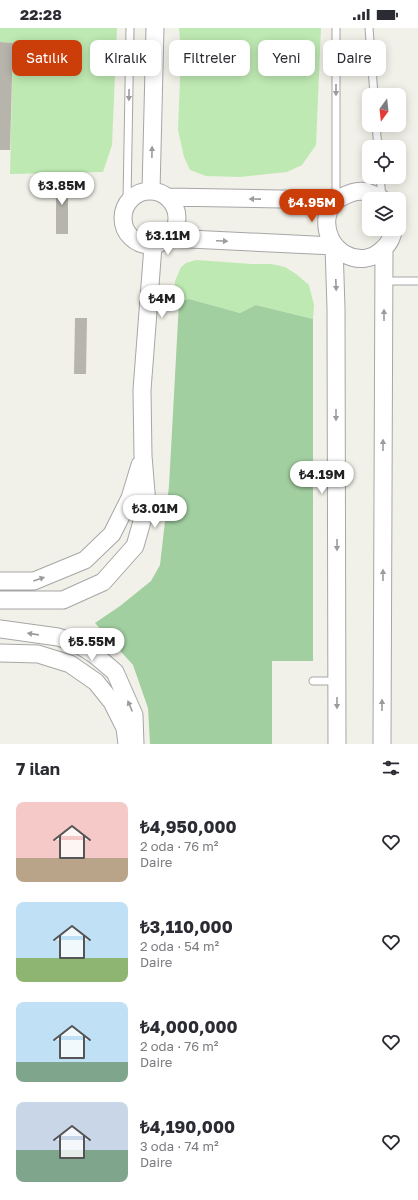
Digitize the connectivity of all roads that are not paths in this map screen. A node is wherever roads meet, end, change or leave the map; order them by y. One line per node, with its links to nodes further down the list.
1 (130, 28): 10 (lane, one-way to 10)
2 (155, 28): 6 (street, one-way to 2)
3 (336, 28): 9 (lane, one-way to 9)
4 (369, 28): 5 (lane)
5 (373, 88)
6 (151, 191): 8 (street); 10 (street)
7 (367, 192): 9 (street)
8 (168, 197): 9 (street, one-way to 8); 12 (street)
9 (336, 200): 14 (street)
10 (127, 202): 13 (street)
11 (392, 236): 15 (street)
12 (169, 238): 13 (street); 14 (street, one-way to 14)
13 (153, 246): 18 (street)
14 (334, 246): 15 (street); 24 (street, one-way to 24)
15 (384, 248): 16 (street)
16 (384, 281): 17 (lane); 28 (street, one-way to 16)
17 (418, 281)
18 (143, 456): 19 (street, one-way to 18); 20 (street)
19 (0, 581)
20 (0, 600)
21 (0, 629): 26 (street, one-way to 21)
22 (0, 653): 25 (street)
23 (313, 681): 24 (lane)
24 (337, 681): 27 (street, one-way to 27)
25 (127, 744)
26 (135, 744)
27 (337, 744)
28 (382, 744)

